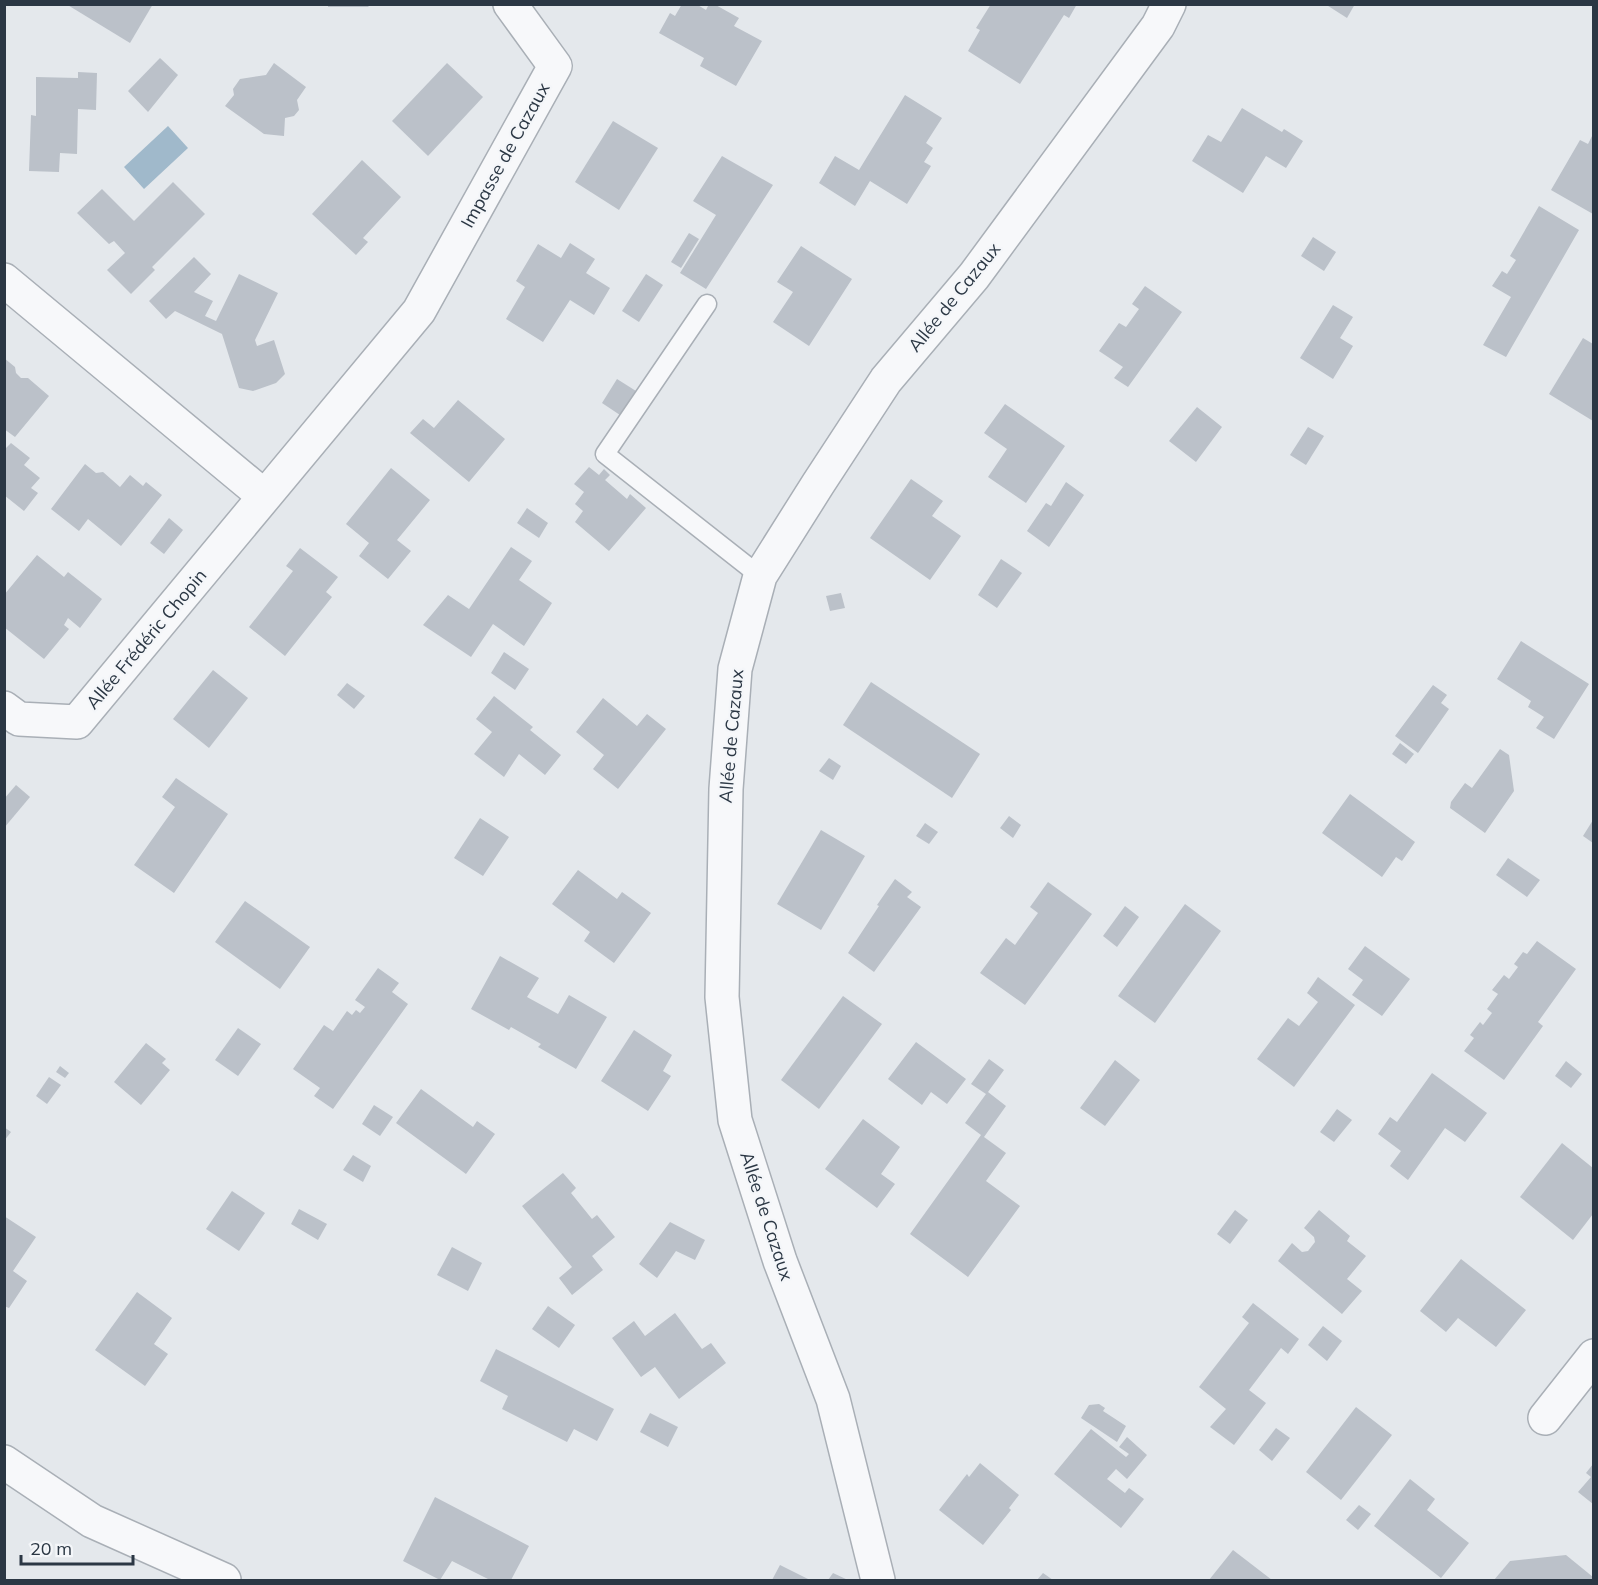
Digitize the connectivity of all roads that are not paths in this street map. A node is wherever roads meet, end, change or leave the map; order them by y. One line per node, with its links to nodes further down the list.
1 (510, 4): 5 (street, Impasse de Cazaux)
2 (1169, 4): 7 (street, Allée de Cazaux)
3 (4, 280): 6 (street)
4 (706, 304): 7 (lane)
5 (419, 311): 6 (street, Allée Frédéric Chopin)
6 (264, 496): 8 (street, Allée Frédéric Chopin)
7 (760, 576): 13 (street, Allée de Cazaux)
8 (4, 708)
9 (1593, 1356): 10 (street)
10 (1545, 1418)
11 (4, 1462): 12 (street)
12 (224, 1581)
13 (878, 1581)

